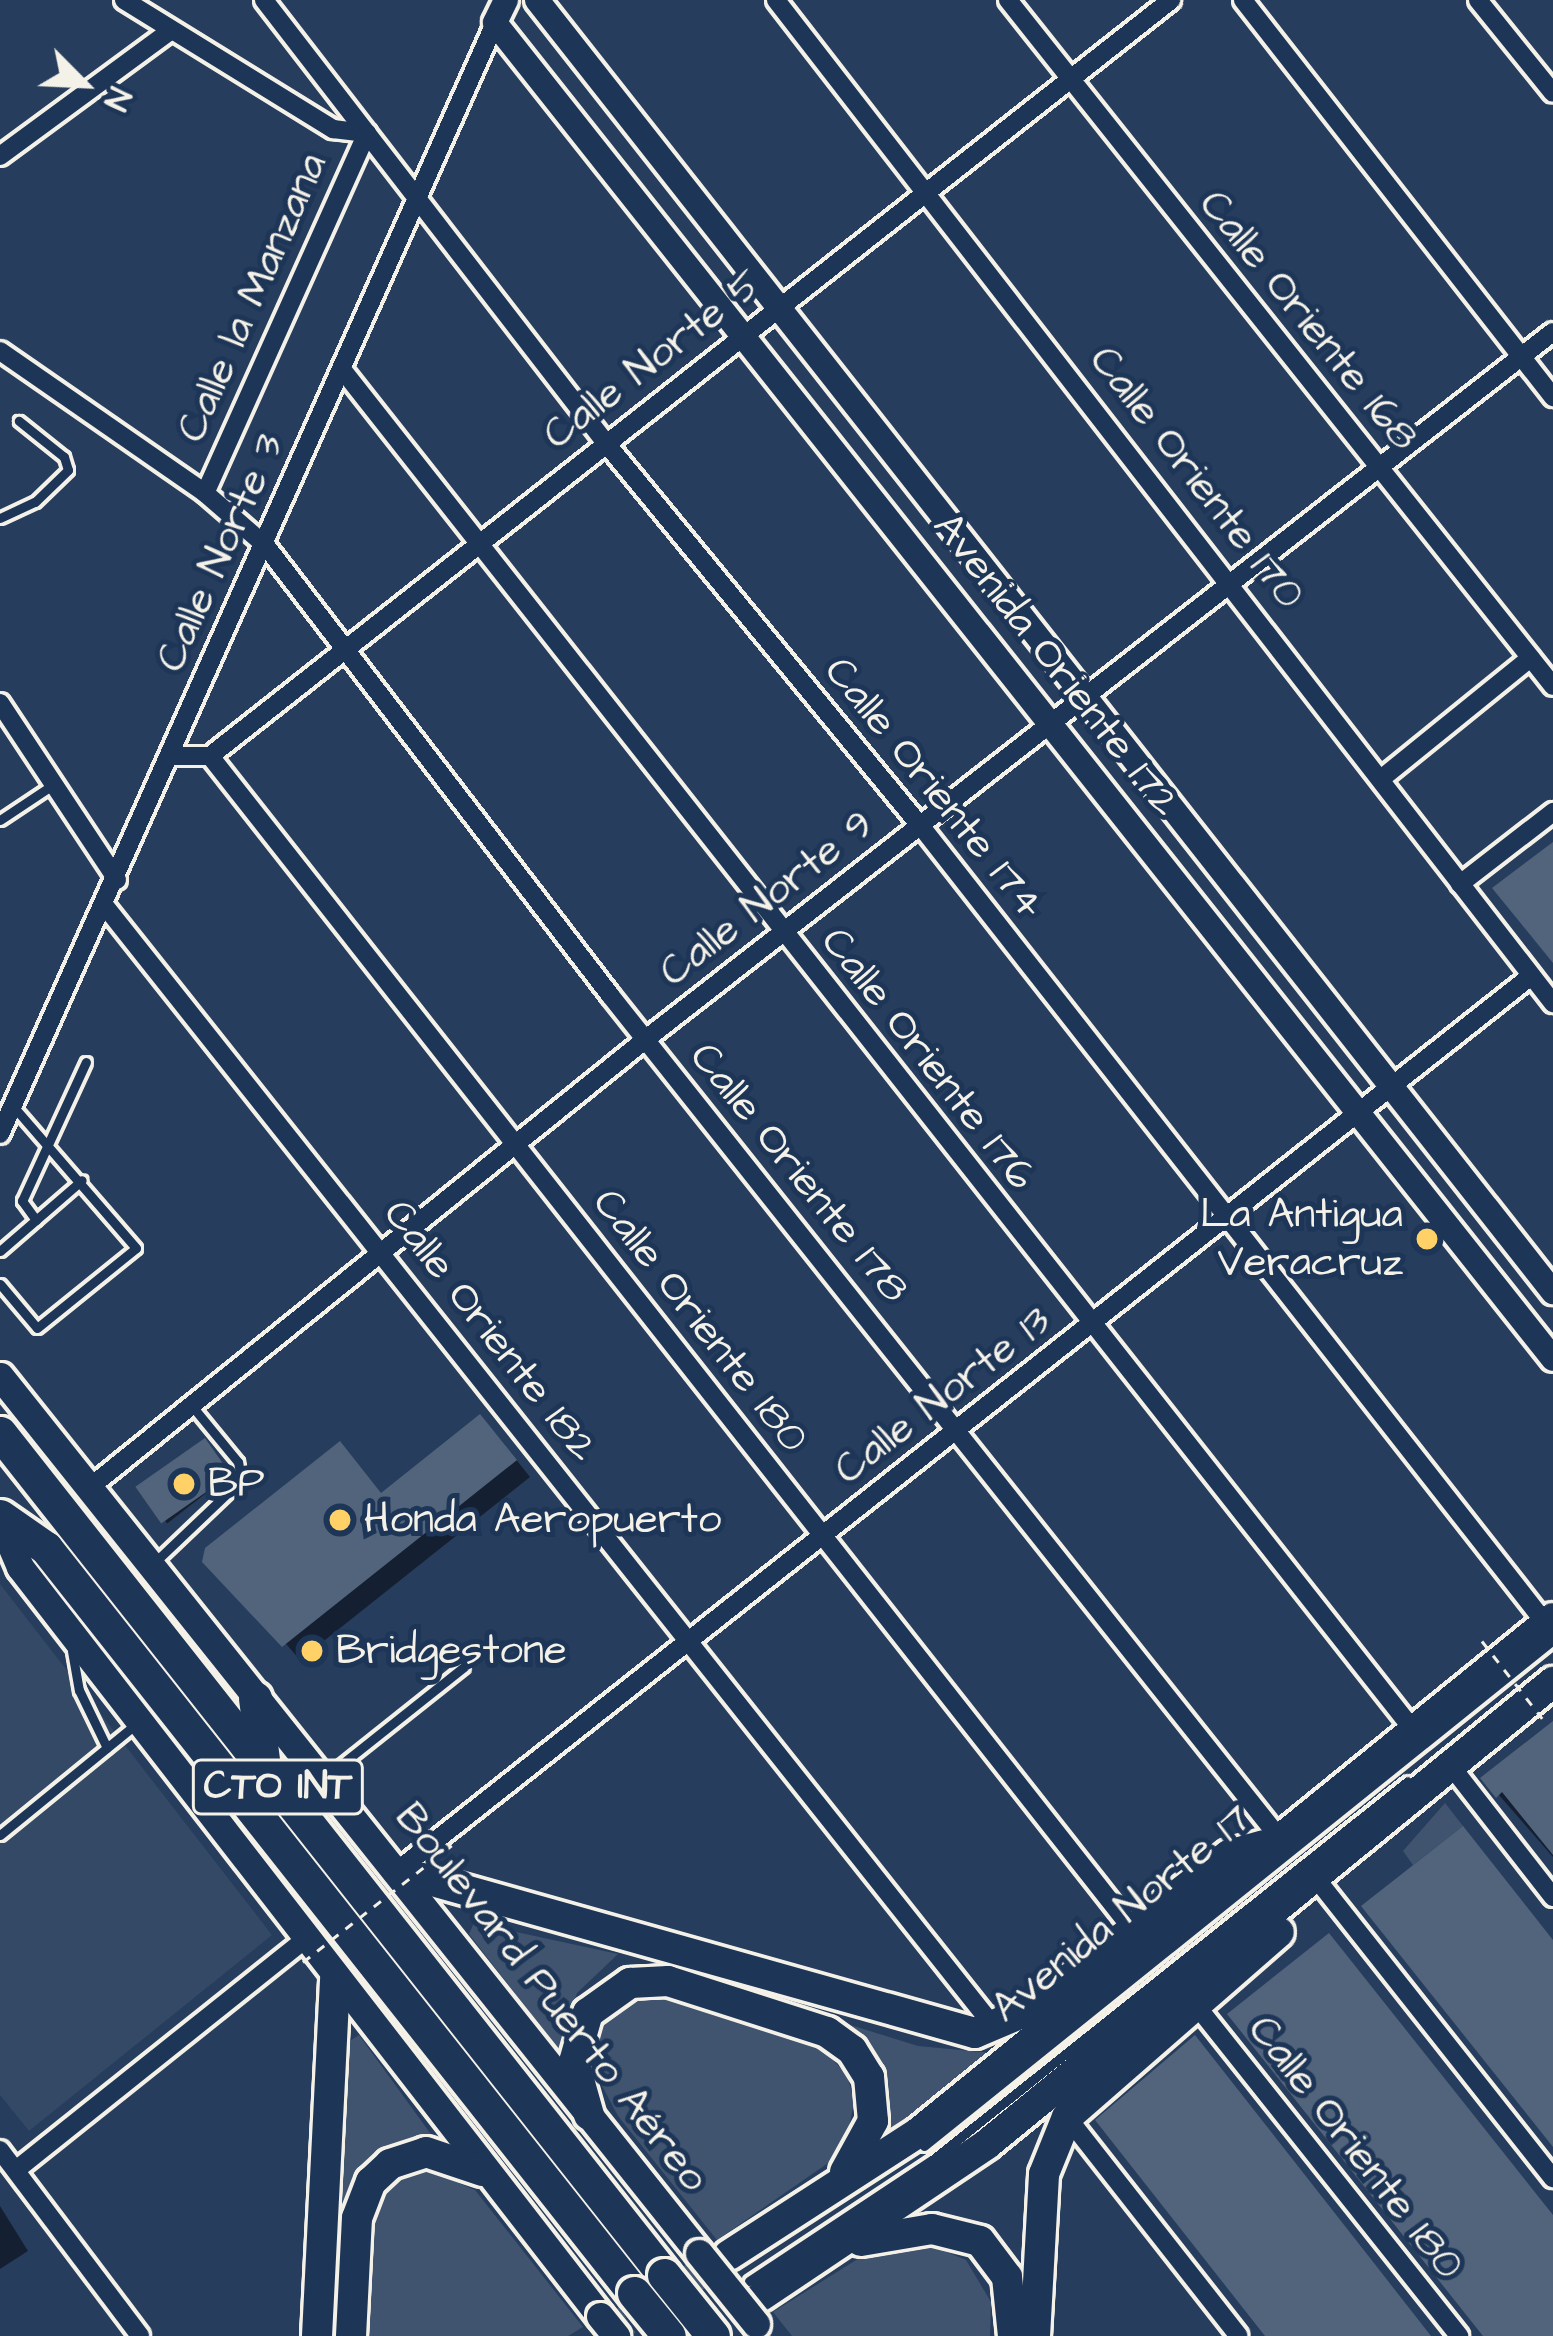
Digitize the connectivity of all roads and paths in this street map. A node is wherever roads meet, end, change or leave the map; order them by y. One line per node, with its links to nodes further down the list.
1 (124, 0): 10 (street)
2 (264, 0): 13 (street, Calle Oriente 174)
3 (537, 0): 17 (street, Avenida Oriente 172)
4 (776, 0): 15 (street, Calle Oriente 170)
5 (1008, 0): 11 (street, Calle Oriente 168)
6 (1171, 0): 11 (street, Calle Norte 5)
7 (1243, 0): 21 (street)
8 (1478, 0): 12 (street)
9 (501, 11): 16 (street, Calle Norte 3); 19 (street, Avenida Oriente 172)
10 (170, 31): 13 (street); 14 (street)
11 (1070, 80): 15 (street, Calle Norte 5); 26 (street, Calle Oriente 168)
12 (1553, 93)
13 (367, 133): 16 (street, Calle Oriente 174); 27 (street, Calle la Manzana)
14 (0, 157)
15 (928, 192): 17 (street, Calle Norte 5); 31 (street, Calle Oriente 170)
16 (421, 197): 22 (street, Calle Norte 3); 25 (street, Calle Oriente 174)
17 (776, 309): 19 (street, Calle Norte 5); 35 (street, Avenida Oriente 172)
18 (1553, 332): 21 (street, Calle Norte 9)
19 (742, 336): 25 (street, Calle Norte 5); 37 (street, Avenida Oriente 172)
20 (0, 351): 27 (street, Calle Oriente 178)
21 (1522, 357): 23 (street); 26 (street, Calle Norte 9)
22 (345, 373): 29 (street, Calle Norte 3); 30 (street, Calle Oriente 176)
23 (1553, 397)
24 (19, 421): 28 (lane)
25 (605, 442): 30 (street, Calle Norte 5); 44 (street, Calle Oriente 174)
26 (1379, 469): 31 (street, Calle Norte 9); 33 (street, Calle Oriente 168)
27 (205, 493): 29 (street, Calle Oriente 178)
28 (0, 518)
29 (266, 546): 32 (street, Calle Oriente 178); 38 (street, Calle Norte 3)
30 (477, 546): 32 (street, Calle Norte 5); 48 (street, Calle Oriente 176)
31 (1230, 581): 35 (street, Calle Norte 9); 40 (street, Calle Oriente 170)
32 (343, 653): 39 (street, Calle Norte 5); 51 (street, Calle Oriente 178)
33 (1530, 658): 34 (street, Calle Oriente 168); 40 (street)
34 (1553, 686)
35 (1082, 700): 37 (street, Calle Norte 9); 53 (street, Avenida Oriente 172)
36 (0, 704): 41 (street)
37 (1053, 721): 44 (street, Calle Norte 9); 55 (street, Avenida Oriente 172)
38 (172, 756): 39 (street); 45 (street, Calle Norte 3)
39 (210, 756): 58 (street, Calle Oriente 180)
40 (1382, 778): 46 (street, Calle Oriente 170)
41 (54, 784): 43 (lane); 45 (street)
42 (1553, 812): 46 (street)
43 (0, 820)
44 (920, 825): 48 (street, Calle Norte 9); 60 (street, Calle Oriente 174)
45 (117, 880): 47 (street, Calle Norte 3)
46 (1460, 884): 49 (street, Calle Oriente 170)
47 (105, 906): 54 (street, Calle Norte 3); 63 (street, Calle Oriente 182)
48 (785, 934): 51 (street, Calle Norte 9); 66 (street, Calle Oriente 176)
49 (1531, 976): 50 (street, Calle Oriente 170); 53 (street, Calle Norte 13)
50 (1553, 1004)
51 (646, 1039): 58 (street, Calle Norte 9); 70 (street, Calle Oriente 178)
52 (86, 1062): 57 (lane)
53 (1391, 1087): 55 (street, Calle Norte 13); 65 (street, Avenida Oriente 172)
54 (13, 1106): 56 (street, Calle Norte 3); 57 (lane)
55 (1359, 1114): 60 (street, Calle Norte 13); 67 (street, Avenida Oriente 172)
56 (0, 1134)
57 (47, 1139): 59 (lane); 61 (lane)
58 (517, 1148): 63 (street, Calle Norte 9); 74 (street, Calle Oriente 180)
59 (82, 1180): 61 (lane); 64 (lane)
60 (1231, 1216): 66 (street, Calle Norte 13); 76 (street, Calle Oriente 174)
61 (36, 1220): 62 (lane)
62 (0, 1251)
63 (382, 1252): 69 (street, Calle Norte 9); 78 (street, Calle Oriente 182)
64 (0, 1284)
65 (1553, 1292)
66 (1090, 1326): 70 (street, Calle Norte 13); 86 (street, Calle Oriente 176)
67 (1553, 1359)
68 (0, 1376): 72 (main road, Boulevard Puerto Aéreo / CTO INT)
69 (192, 1406): 72 (street, Calle Norte 9); 75 (lane)
70 (958, 1431): 74 (street, Calle Norte 13); 92 (street, Calle Oriente 178)
71 (0, 1433): 89 (highway, CTO INT)
72 (88, 1488): 75 (main road, Boulevard Puerto Aéreo / CTO INT)
73 (3, 1534): 77 (main road, CTO INT); 116 (highway, CTO INT, bridge)
74 (824, 1535): 78 (street, Calle Norte 13); 97 (street, Calle Oriente 180)
75 (151, 1566): 83 (main road, Boulevard Puerto Aéreo / CTO INT)
76 (1551, 1627): 86 (main road, Avenida Norte 17); 110 (lane)
77 (68, 1628): 85 (main road, CTO INT); 87 (lane)
78 (688, 1640): 94 (street, Calle Norte 13); 101 (street, Calle Oriente 182)
79 (1482, 1641): 84 (path, bridge)
80 (1553, 1665): 111 (lane)
81 (464, 1667): 90 (lane)
82 (1553, 1682): 88 (main road)
83 (255, 1698): 89 (highway); 90 (main road, Boulevard Puerto Aéreo / CTO INT)
84 (1542, 1718)
85 (141, 1721): 87 (lane); 98 (main road, CTO INT)
86 (1414, 1730): 92 (main road, Avenida Norte 17)
87 (106, 1748): 91 (lane)
88 (1451, 1766): 95 (main road); 96 (street)
89 (264, 1769): 117 (highway, CTO INT, bridge)
90 (323, 1779): 94 (main road, Boulevard Puerto Aéreo / CTO INT)
91 (0, 1835)
92 (1281, 1840): 97 (main road); 108 (main road, Avenida Norte 17)
93 (455, 1843): 98 (path, bridge)
94 (397, 1871): 101 (main road); 102 (main road, Boulevard Puerto Aéreo / CTO INT)
95 (1316, 1877): 100 (main road); 107 (street); 109 (main road)
96 (1553, 1897)
97 (1133, 1930): 101 (main road)
98 (306, 1949): 99 (main road, CTO INT); 105 (street)
99 (335, 1977): 106 (main road, CTO INT); 114 (main road)
100 (1196, 2005): 103 (main road); 121 (street, Calle Oriente 180)
101 (995, 2029)
102 (589, 2115): 108 (main road); 110 (main road, Boulevard Puerto Aéreo / CTO INT)
103 (1067, 2117): 119 (main road); 120 (street)
104 (0, 2150): 105 (street)
105 (16, 2170): 113 (street)
106 (482, 2171): 112 (main road, CTO INT); 115 (main road)
107 (1553, 2178)
108 (818, 2197): 110 (main road, Avenida Norte 17)
109 (838, 2248): 111 (main road); 118 (main road)
110 (722, 2258): 111 (main road, Boulevard Puerto Aéreo / CTO INT, bridge)
111 (758, 2309)
112 (608, 2326)
113 (140, 2336)
114 (317, 2336)
115 (351, 2336)
116 (669, 2336)
117 (712, 2336)
118 (1013, 2336)
119 (1035, 2336)
120 (1239, 2336)
121 (1459, 2336)

